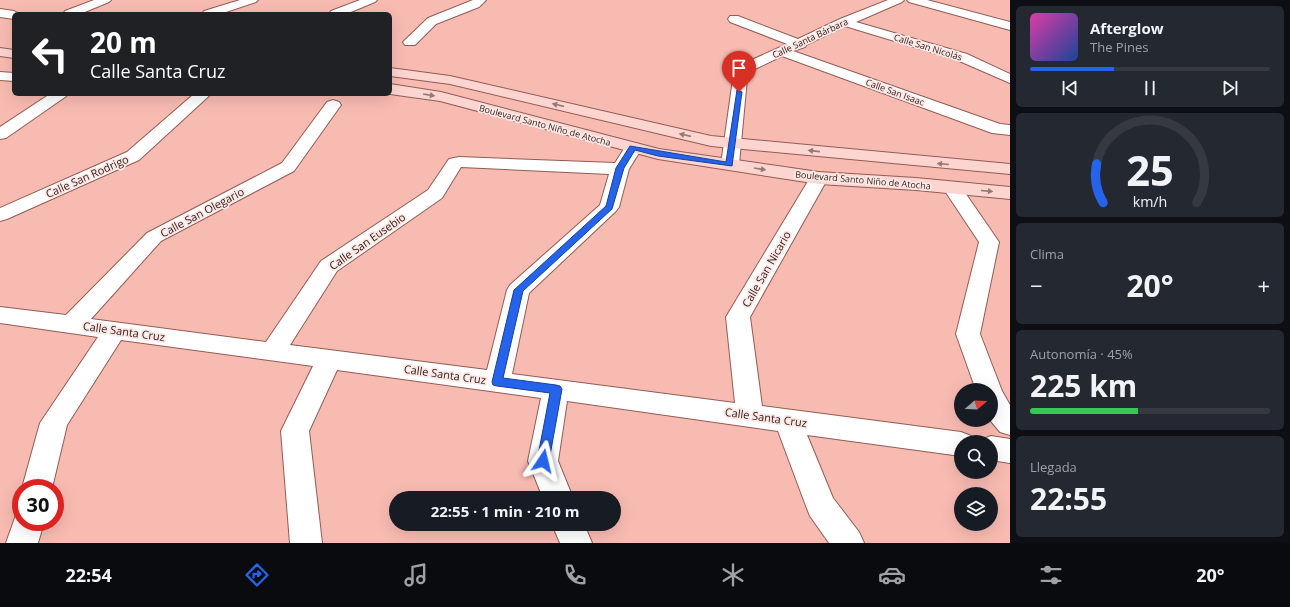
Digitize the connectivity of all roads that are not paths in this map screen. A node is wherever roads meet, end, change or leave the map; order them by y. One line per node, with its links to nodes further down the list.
1 (105, 0): 7 (street)
2 (252, 0): 8 (street)
3 (370, 0): 9 (street)
4 (480, 0): 17 (street)
5 (913, 0): 14 (street)
6 (892, 1): 13 (street, Calle Santa Bárbara)
7 (74, 12)
8 (214, 12)
9 (341, 12)
10 (0, 13): 11 (street)
11 (12, 15)
12 (734, 19): 18 (street)
13 (844, 22): 18 (street, Calle Santa Bárbara); 25 (street, Calle San Nicolás)
14 (1010, 26)
15 (0, 40): 16 (street)
16 (12, 42)
17 (410, 42)
18 (800, 44): 19 (street, Calle Santa Bárbara)
19 (781, 51): 30 (street, Calle San Isaac); 32 (street, Calle Santa Bárbara)
20 (0, 52): 21 (street)
21 (12, 54)
22 (392, 72): 32 (street, Boulevard Santo Niño de Atocha, one-way to 22)
23 (0, 76): 24 (street)
24 (12, 77)
25 (1010, 79)
26 (392, 89): 33 (street, Boulevard Santo Niño de Atocha, one-way to 33)
27 (57, 96): 31 (street)
28 (201, 96): 40 (street, Calle San Rodrigo)
29 (333, 105): 42 (street, Calle San Olegario)
30 (1010, 130)
31 (0, 134)
32 (734, 143): 34 (street, Calle Santa Bárbara); 36 (street, Boulevard Santo Niño de Atocha, one-way to 32)
33 (633, 148): 34 (street, Boulevard Santo Niño de Atocha); 35 (street)
34 (730, 164): 37 (street, Boulevard Santo Niño de Atocha, one-way to 37)
35 (620, 168): 44 (street, Calle San Eusebio); 46 (street)
36 (1010, 169)
37 (819, 178): 38 (street, Boulevard Santo Niño de Atocha); 50 (street, Calle San Nicario)
38 (952, 188): 39 (street, Boulevard Santo Niño de Atocha, one-way to 39); 47 (street)
39 (1010, 193)
40 (0, 215)
41 (0, 315): 42 (street, Calle Santa Cruz)
42 (72, 324): 43 (street, Calle Santa Cruz)
43 (115, 330): 44 (street, Calle Santa Cruz); 56 (street)
44 (273, 351): 45 (street, Calle Santa Cruz)
45 (329, 359): 46 (street, Calle Santa Cruz); 61 (street)
46 (497, 382): 48 (street, Calle Santa Cruz)
47 (986, 383)
48 (556, 389): 50 (street, Calle Santa Cruz); 57 (street)
49 (998, 410): 52 (street)
50 (750, 415): 51 (street, Calle Santa Cruz)
51 (788, 420): 53 (street, Calle Santa Cruz); 63 (street)
52 (1010, 424)
53 (954, 443)
54 (998, 449): 55 (street)
55 (1010, 451)
56 (39, 479)
57 (555, 491)
58 (25, 531): 60 (street)
59 (571, 531): 62 (street)
60 (22, 543)
61 (306, 543)
62 (576, 543)
63 (848, 543)

